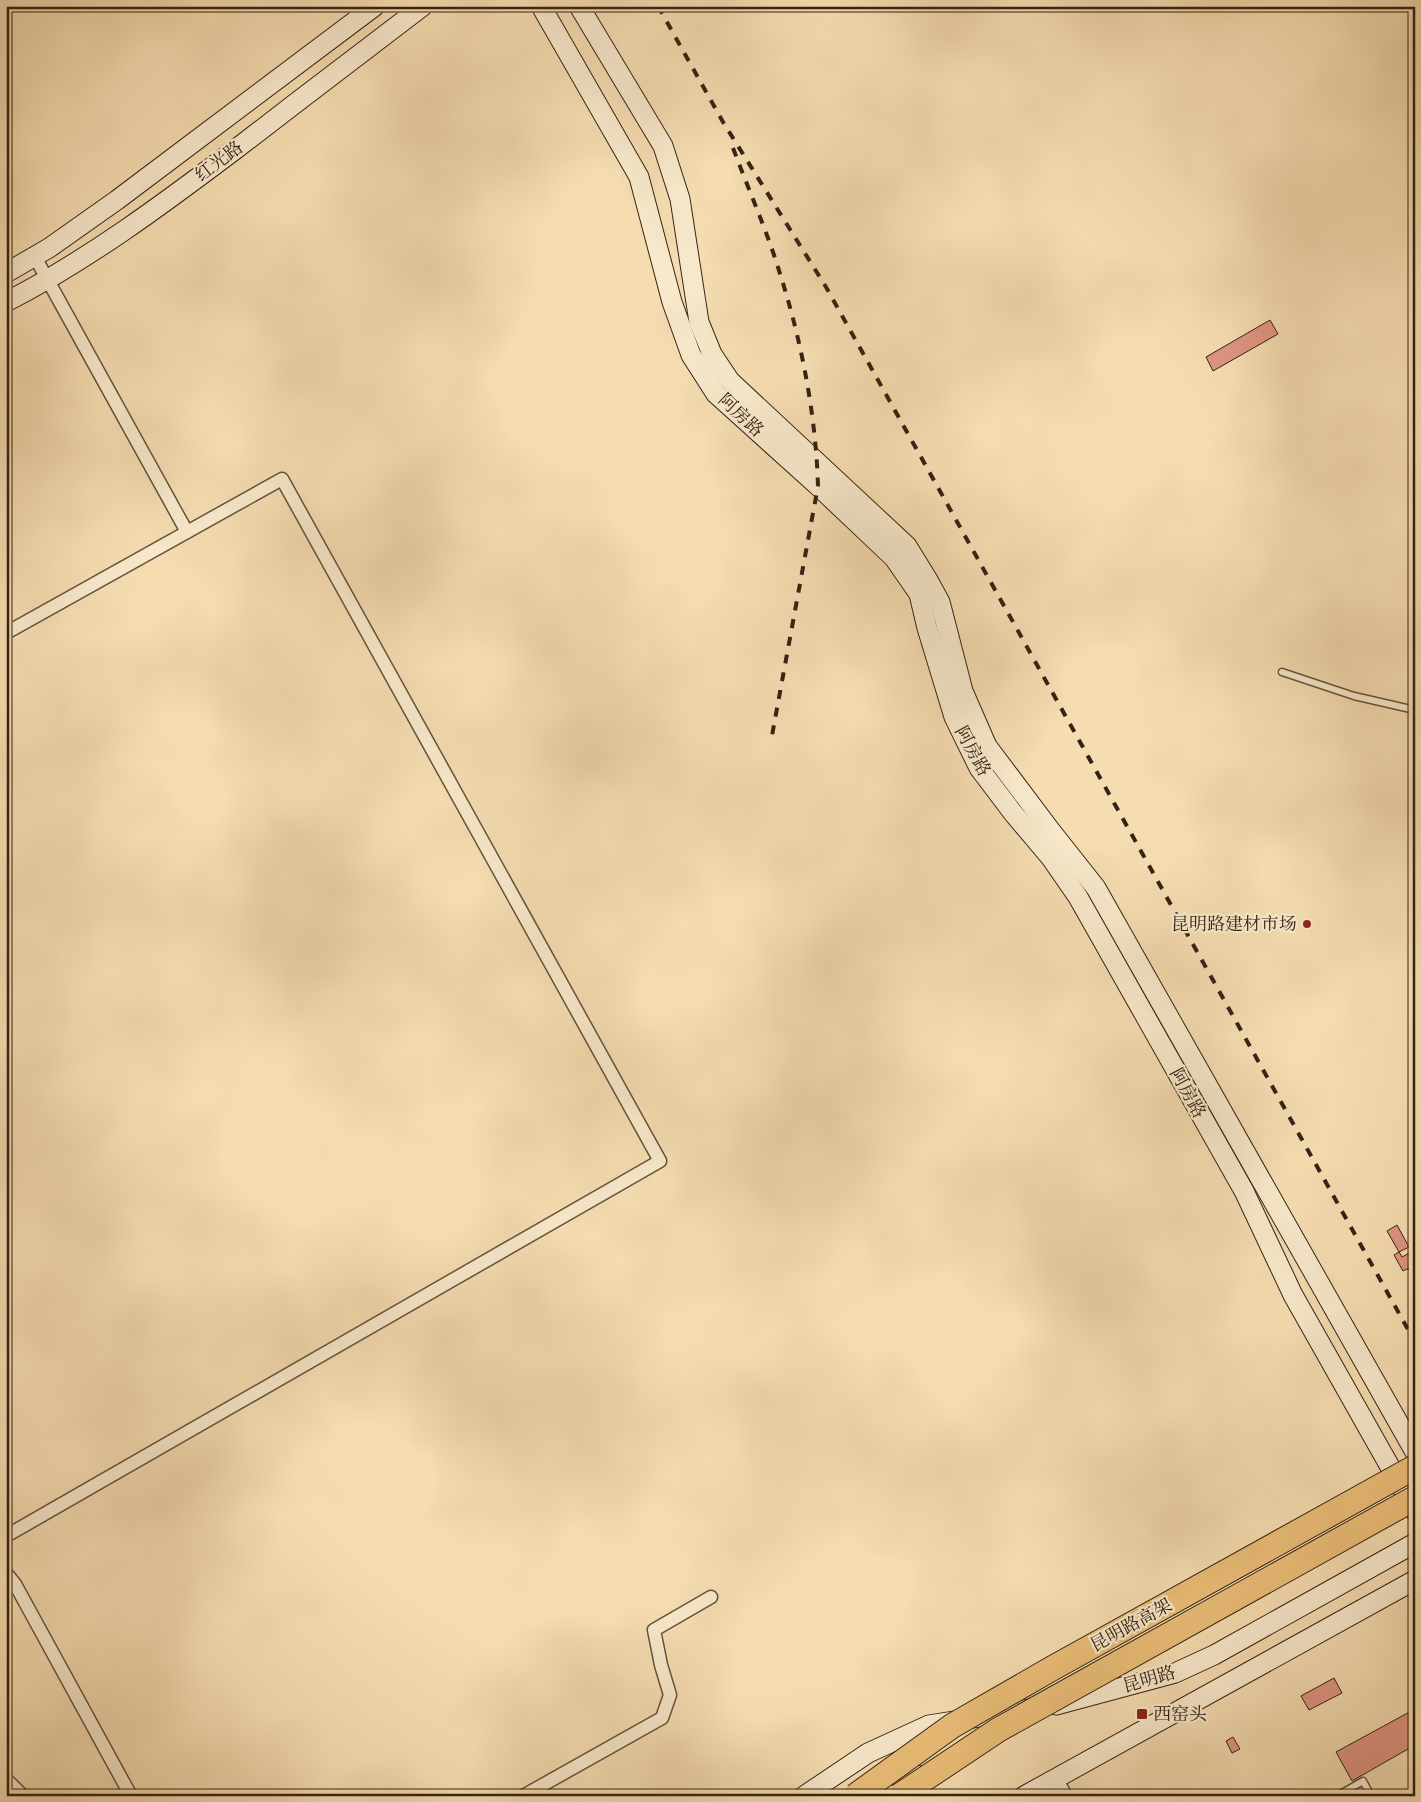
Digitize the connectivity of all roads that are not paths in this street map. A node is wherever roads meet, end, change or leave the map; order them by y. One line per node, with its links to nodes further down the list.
1 (375, 6): 5 (main road, 红光路)
2 (422, 6): 7 (main road, 红光路)
3 (541, 6): 16 (main road, 阿房路)
4 (579, 6): 13 (main road, 阿房路)
5 (35, 256): 6 (main road, 红光路); 7 (street)
6 (6, 273)
7 (49, 280): 8 (main road, 红光路); 9 (street)
8 (6, 302)
9 (187, 532): 10 (street); 17 (street)
10 (6, 633)
11 (1282, 672): 12 (lane)
12 (1415, 710)
13 (1415, 1452)
14 (1415, 1467): 29 (highway, 昆明路高架, bridge)
15 (1415, 1498): 31 (highway, 昆明路高架, bridge)
16 (1415, 1511)
17 (6, 1536)
18 (1415, 1543): 22 (main road, 昆明路)
19 (6, 1573): 26 (street)
20 (1415, 1580): 23 (main road, 昆明路)
21 (711, 1597): 27 (street)
22 (1052, 1706): 28 (main road); 30 (main road, 昆明路)
23 (1056, 1778): 32 (main road, 昆明路); 33 (street)
24 (6, 1779): 25 (street)
25 (23, 1796)
26 (131, 1796)
27 (523, 1796)
28 (804, 1796)
29 (855, 1796)
30 (875, 1796)
31 (900, 1796)
32 (1024, 1796)
33 (1066, 1796)
34 (1337, 1796): 35 (lane)
35 (1371, 1796)

